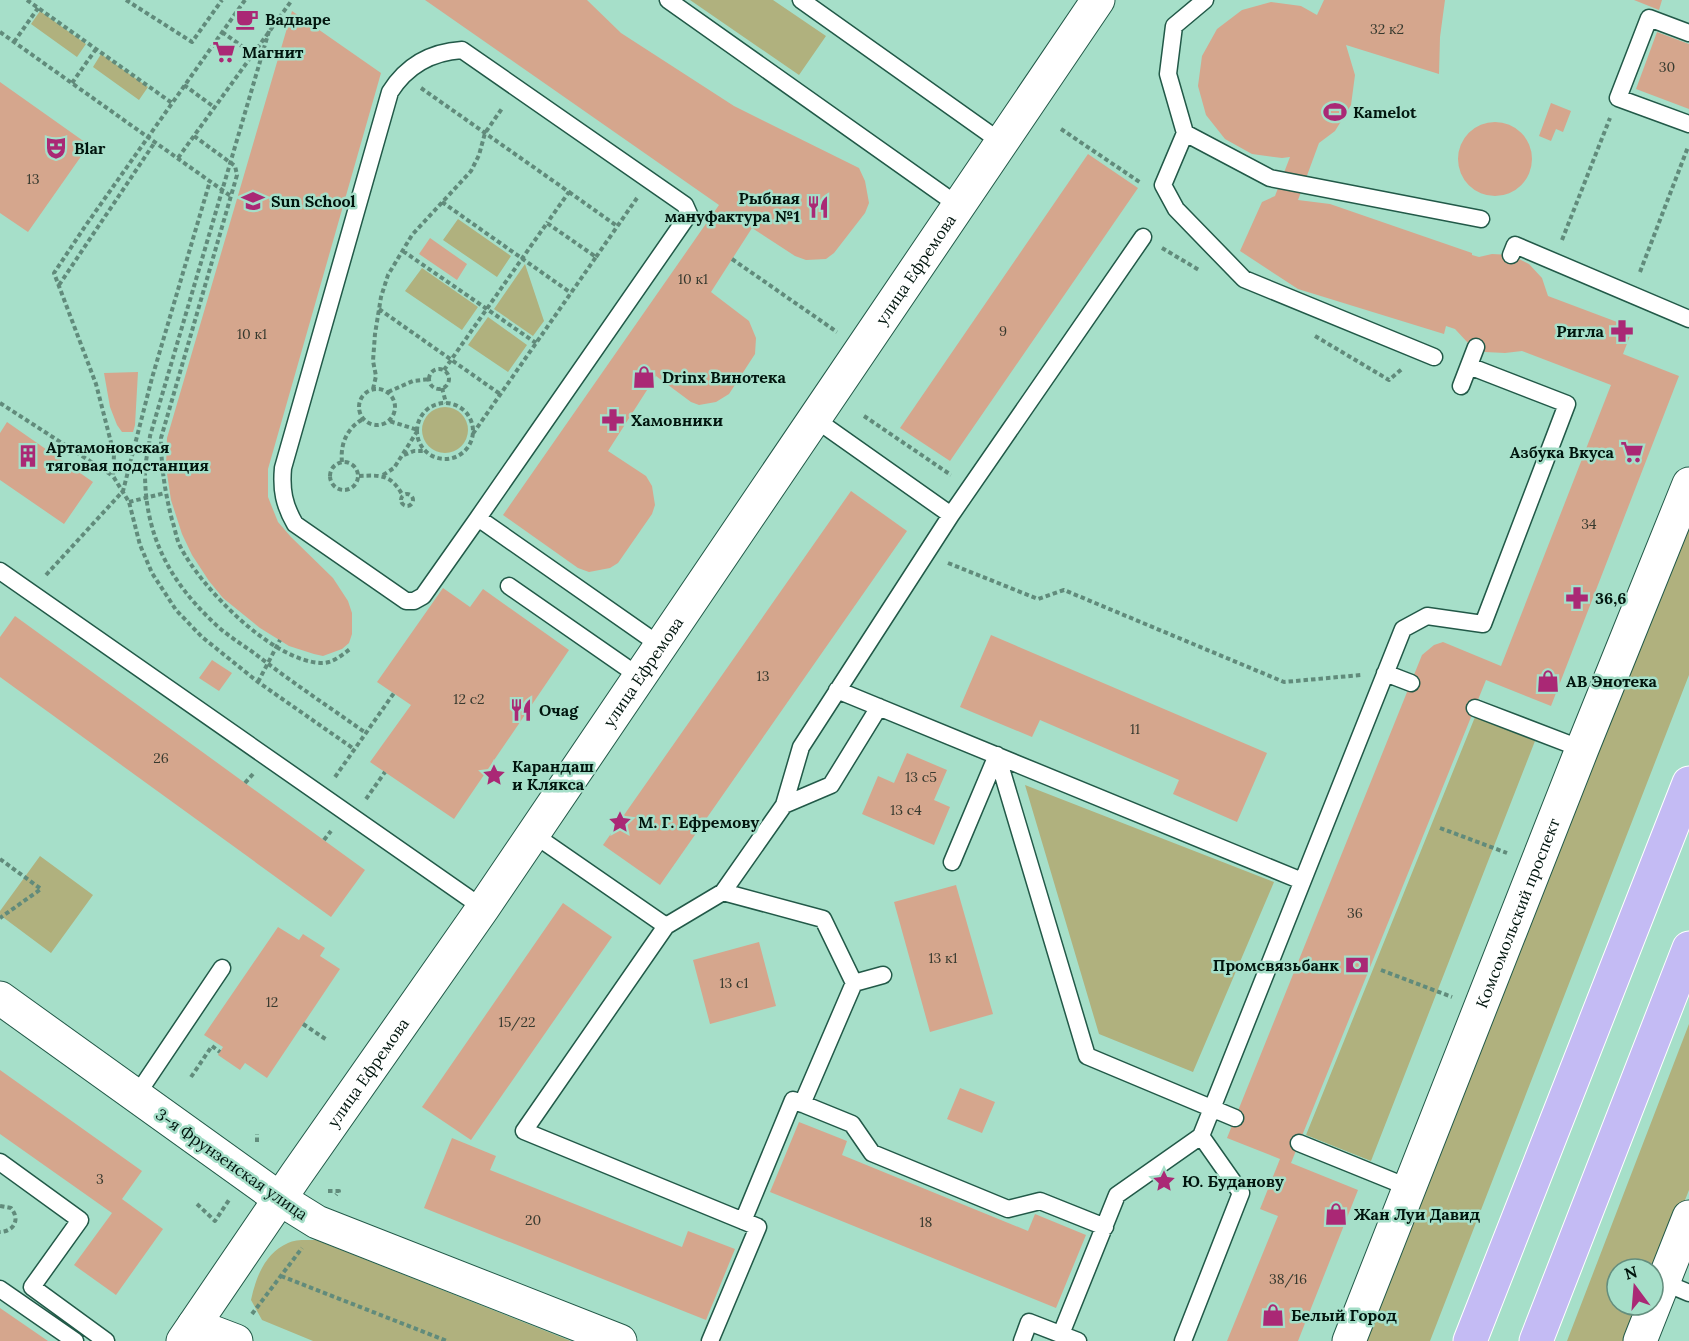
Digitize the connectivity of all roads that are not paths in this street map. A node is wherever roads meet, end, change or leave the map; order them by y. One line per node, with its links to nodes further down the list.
1 (668, 0): 9 (lane)
2 (801, 0): 8 (lane)
3 (1098, 0): 8 (street, улица Ефремова)
4 (1205, 0): 7 (lane)
5 (1689, 33): 6 (lane)
6 (1689, 124)
7 (1185, 133): 10 (lane); 15 (lane)
8 (1001, 142): 9 (street, улица Ефремова)
9 (958, 206): 18 (street, улица Ефремова)
10 (1481, 219)
11 (1143, 237): 20 (lane)
12 (1511, 255): 13 (lane)
13 (1689, 319)
14 (1476, 347): 16 (lane)
15 (1434, 357)
16 (1469, 366): 17 (lane); 25 (lane)
17 (1461, 386)
18 (815, 419): 20 (lane); 24 (street, улица Ефремова)
19 (1689, 484): 31 (street, Комсомольский проспект)
20 (951, 514): 28 (lane)
21 (478, 518): 21 (lane); 24 (lane)
22 (0, 571): 39 (lane)
23 (509, 586): 26 (lane)
24 (661, 646): 26 (street, улица Ефремова)
25 (1385, 673): 27 (lane); 37 (lane)
26 (640, 677): 35 (street, улица Ефремова)
27 (1411, 683)
28 (837, 690): 29 (lane); 34 (lane)
29 (879, 707): 32 (lane); 34 (lane)
30 (1474, 708): 31 (lane)
31 (1582, 749): 53 (street, Комсомольский проспект)
32 (997, 755): 36 (lane); 37 (lane); 48 (lane)
33 (1689, 783): 71 (main road)
34 (784, 805): 38 (lane)
35 (533, 834): 39 (street, улица Ефремова); 40 (lane)
36 (952, 862)
37 (1302, 881): 48 (lane)
38 (723, 892): 40 (lane); 44 (lane)
39 (483, 908): 54 (street, улица Ефремова)
40 (666, 926): 56 (lane)
41 (1689, 948): 72 (main road)
42 (222, 968): 46 (lane)
43 (883, 975): 44 (lane)
44 (854, 982): 47 (lane)
45 (0, 999): 46 (street, 3-я Фрунзенская улица)
46 (136, 1096): 54 (street, 3-я Фрунзенская улица)
47 (802, 1104): 56 (lane); 57 (lane)
48 (1211, 1106): 49 (lane); 50 (lane)
49 (1235, 1118)
50 (1201, 1136): 57 (lane); 69 (lane)
51 (1299, 1143): 53 (lane)
52 (0, 1162): 64 (lane)
53 (1410, 1188): 70 (street, Комсомольский проспект)
54 (280, 1199): 60 (street, улица Ефремова); 65 (street, 3-я Фрунзенская улица)
55 (1689, 1217): 58 (street)
56 (743, 1221): 66 (lane)
57 (1105, 1227): 61 (lane)
58 (1676, 1288): 73 (street)
59 (0, 1289): 63 (lane)
60 (189, 1333): 62 (street)
61 (1061, 1334): 67 (lane); 68 (lane)
62 (234, 1340)
63 (75, 1341)
64 (106, 1341)
65 (620, 1341)
66 (710, 1341)
67 (1022, 1341)
68 (1078, 1341)
69 (1183, 1341)
70 (1350, 1341)
71 (1470, 1341)
72 (1536, 1341)
73 (1640, 1341)

